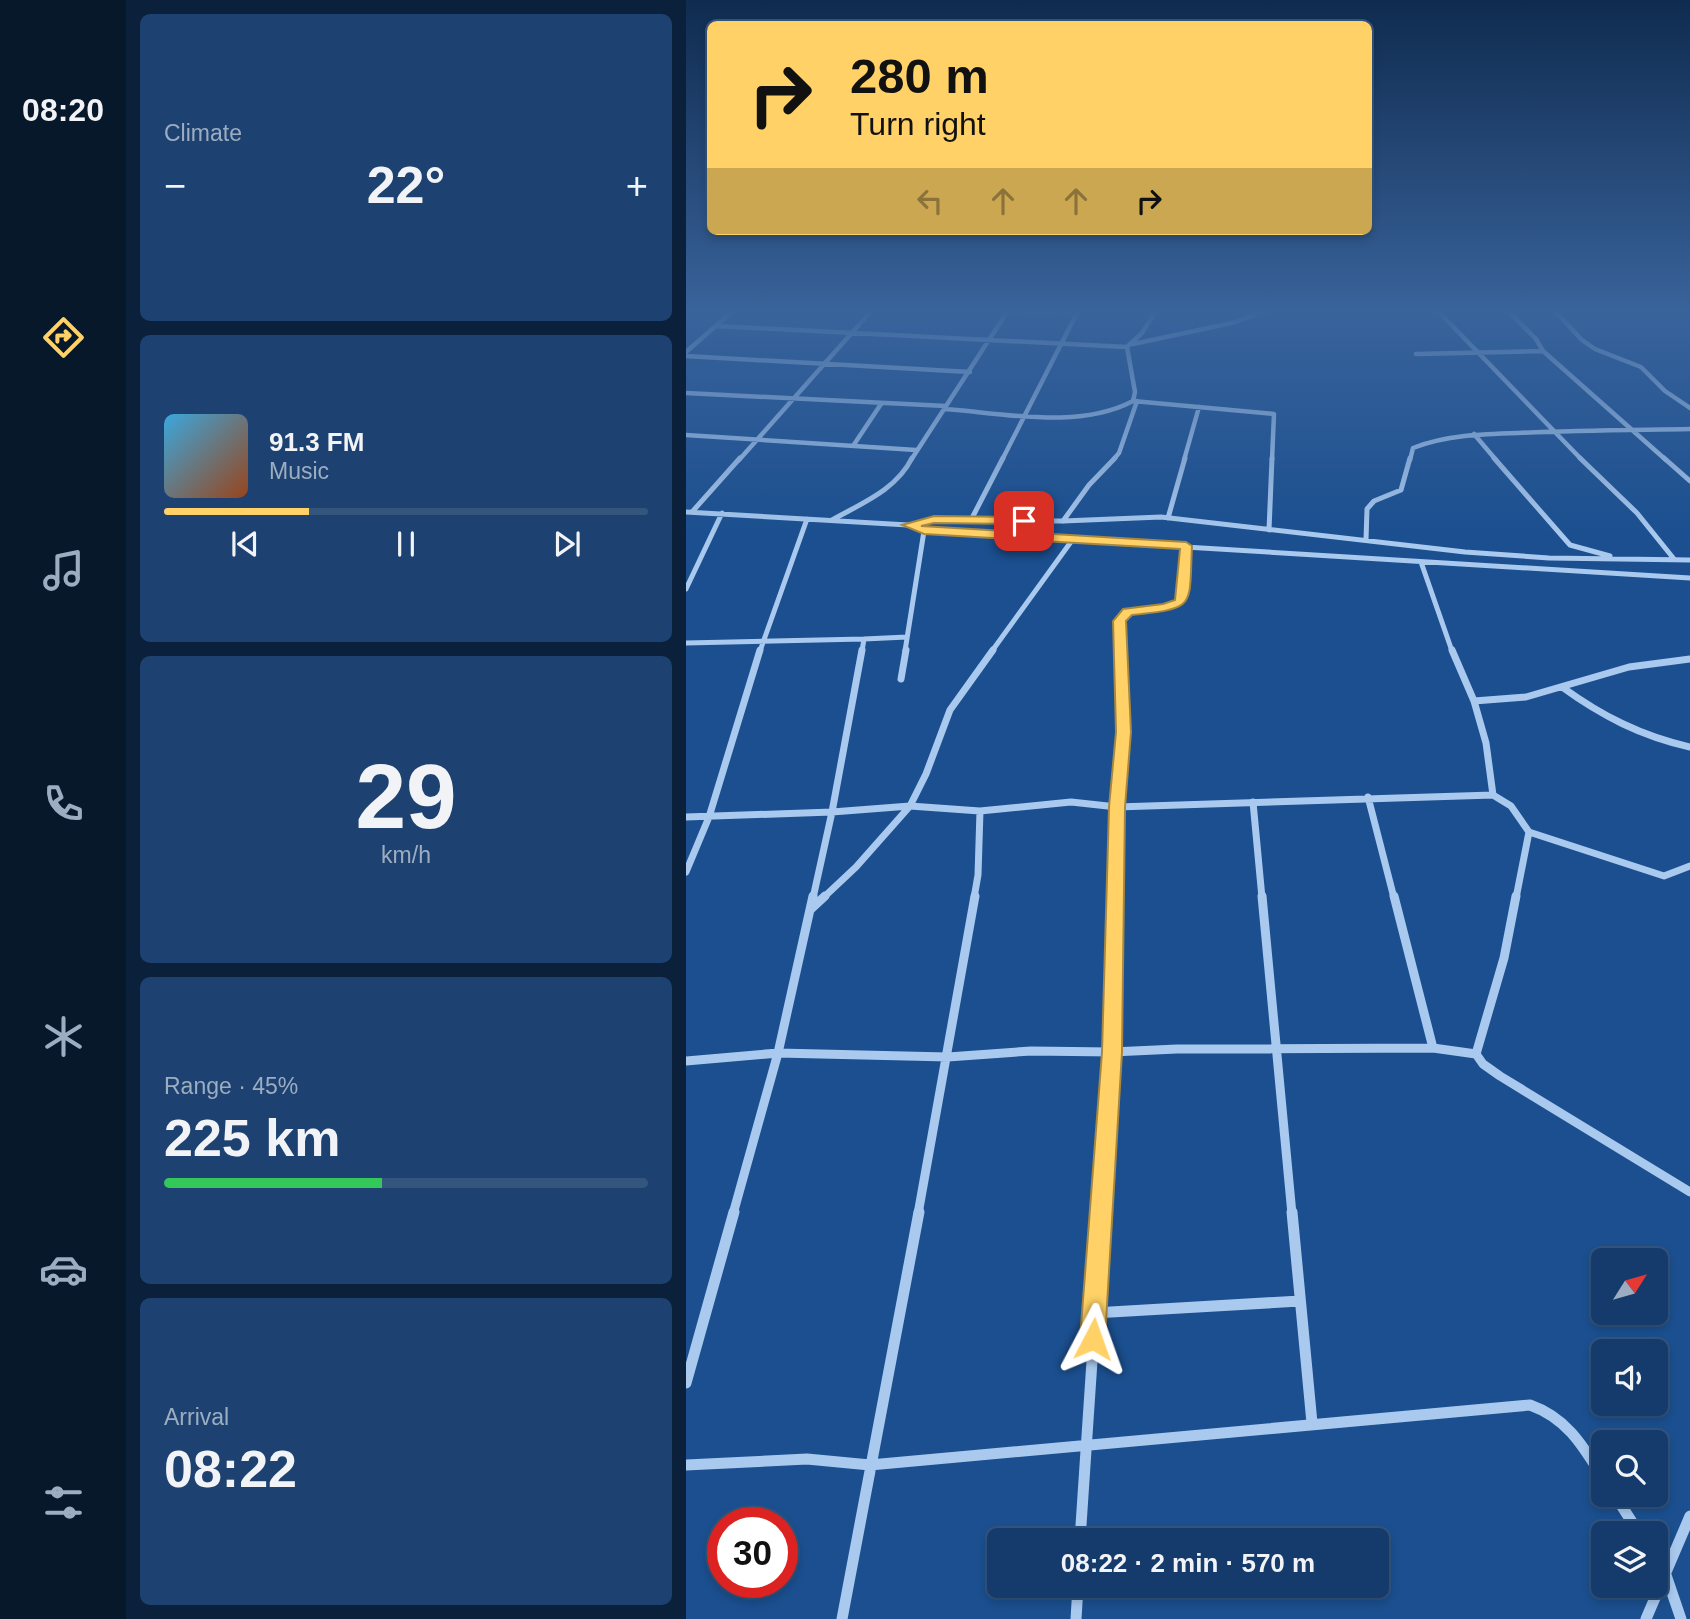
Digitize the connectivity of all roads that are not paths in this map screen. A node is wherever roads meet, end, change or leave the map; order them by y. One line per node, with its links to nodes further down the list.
1 (807, 385): 9 (street)
2 (961, 385): 13 (street)
3 (1039, 385): 15 (street)
4 (1134, 385): 10 (street)
5 (1509, 385): 18 (street)
6 (1581, 385): 17 (street)
7 (1658, 385): 14 (street)
8 (686, 393): 9 (street)
9 (793, 400): 11 (street); 21 (street)
10 (1135, 401): 12 (street); 15 (street); 31 (street)
11 (881, 404): 13 (street); 22 (street)
12 (1199, 407): 27 (street); 33 (street)
13 (945, 408): 15 (street); 23 (street)
14 (1690, 408)
15 (1025, 413): 30 (street)
16 (1690, 429): 17 (street)
17 (1633, 431): 18 (street); 24 (street)
18 (1554, 433): 19 (street); 38 (street)
19 (1474, 434): 36 (street); 39 (street)
20 (686, 435): 21 (street)
21 (758, 439): 22 (street); 25 (street)
22 (853, 446): 23 (street)
23 (916, 450): 29 (street)
24 (1690, 481)
25 (689, 512): 26 (street)
26 (722, 513): 28 (street); 43 (street)
27 (1168, 518): 31 (street); 33 (street)
28 (807, 519): 29 (street); 46 (street)
29 (831, 520): 32 (street)
30 (971, 520): 31 (street); 32 (street)
31 (1063, 522)
32 (908, 525): 34 (street)
33 (1269, 530): 36 (street)
34 (924, 531): 35 (street); 44 (street)
35 (1073, 540): 37 (street); 56 (street)
36 (1366, 540): 39 (street)
37 (1186, 546): 41 (street); 57 (street)
38 (1674, 559): 39 (street); 40 (street)
39 (1623, 560)
40 (1690, 560)
41 (1421, 562): 42 (street); 51 (street)
42 (1690, 578)
43 (686, 589)
44 (908, 637): 45 (street); 49 (street)
45 (864, 639): 46 (street); 59 (street)
46 (763, 640): 47 (street); 61 (street)
47 (686, 643)
48 (1690, 659): 50 (street)
49 (901, 679)
50 (1562, 687): 51 (street); 52 (street)
51 (1474, 701): 53 (street)
52 (1690, 747)
53 (1493, 795): 54 (street); 62 (street)
54 (1368, 797): 55 (street); 66 (street)
55 (1253, 802): 57 (street); 67 (street)
56 (910, 806): 58 (street); 59 (street); 65 (street)
57 (1117, 807): 58 (street); 68 (street)
58 (980, 811): 71 (street)
59 (832, 812): 61 (street); 65 (street)
60 (686, 817): 61 (street)
61 (709, 817): 64 (street)
62 (1529, 832): 63 (street); 70 (street)
63 (1690, 866)
64 (686, 872)
65 (809, 911): 69 (street)
66 (1433, 1048): 67 (street); 70 (street)
67 (1276, 1049): 68 (street); 74 (street)
68 (1112, 1052): 71 (street); 75 (street)
69 (778, 1053): 71 (street); 72 (street); 76 (street)
70 (1476, 1054): 73 (street)
71 (948, 1057): 81 (street)
72 (686, 1061)
73 (1690, 1192)
74 (1300, 1301): 75 (street); 77 (street)
75 (1094, 1313): 78 (street)
76 (686, 1383)
77 (1312, 1423): 78 (street); 79 (street)
78 (1085, 1445): 81 (street); 83 (street)
79 (1591, 1459)
80 (686, 1465): 81 (street)
81 (870, 1465): 88 (street)
82 (1690, 1516): 84 (street)
83 (1081, 1528)
84 (1668, 1570)
85 (1668, 1581): 91 (street)
86 (1077, 1598): 89 (street)
87 (1656, 1598): 90 (street)
88 (842, 1619)
89 (1076, 1619)
90 (1646, 1619)
91 (1681, 1619)

